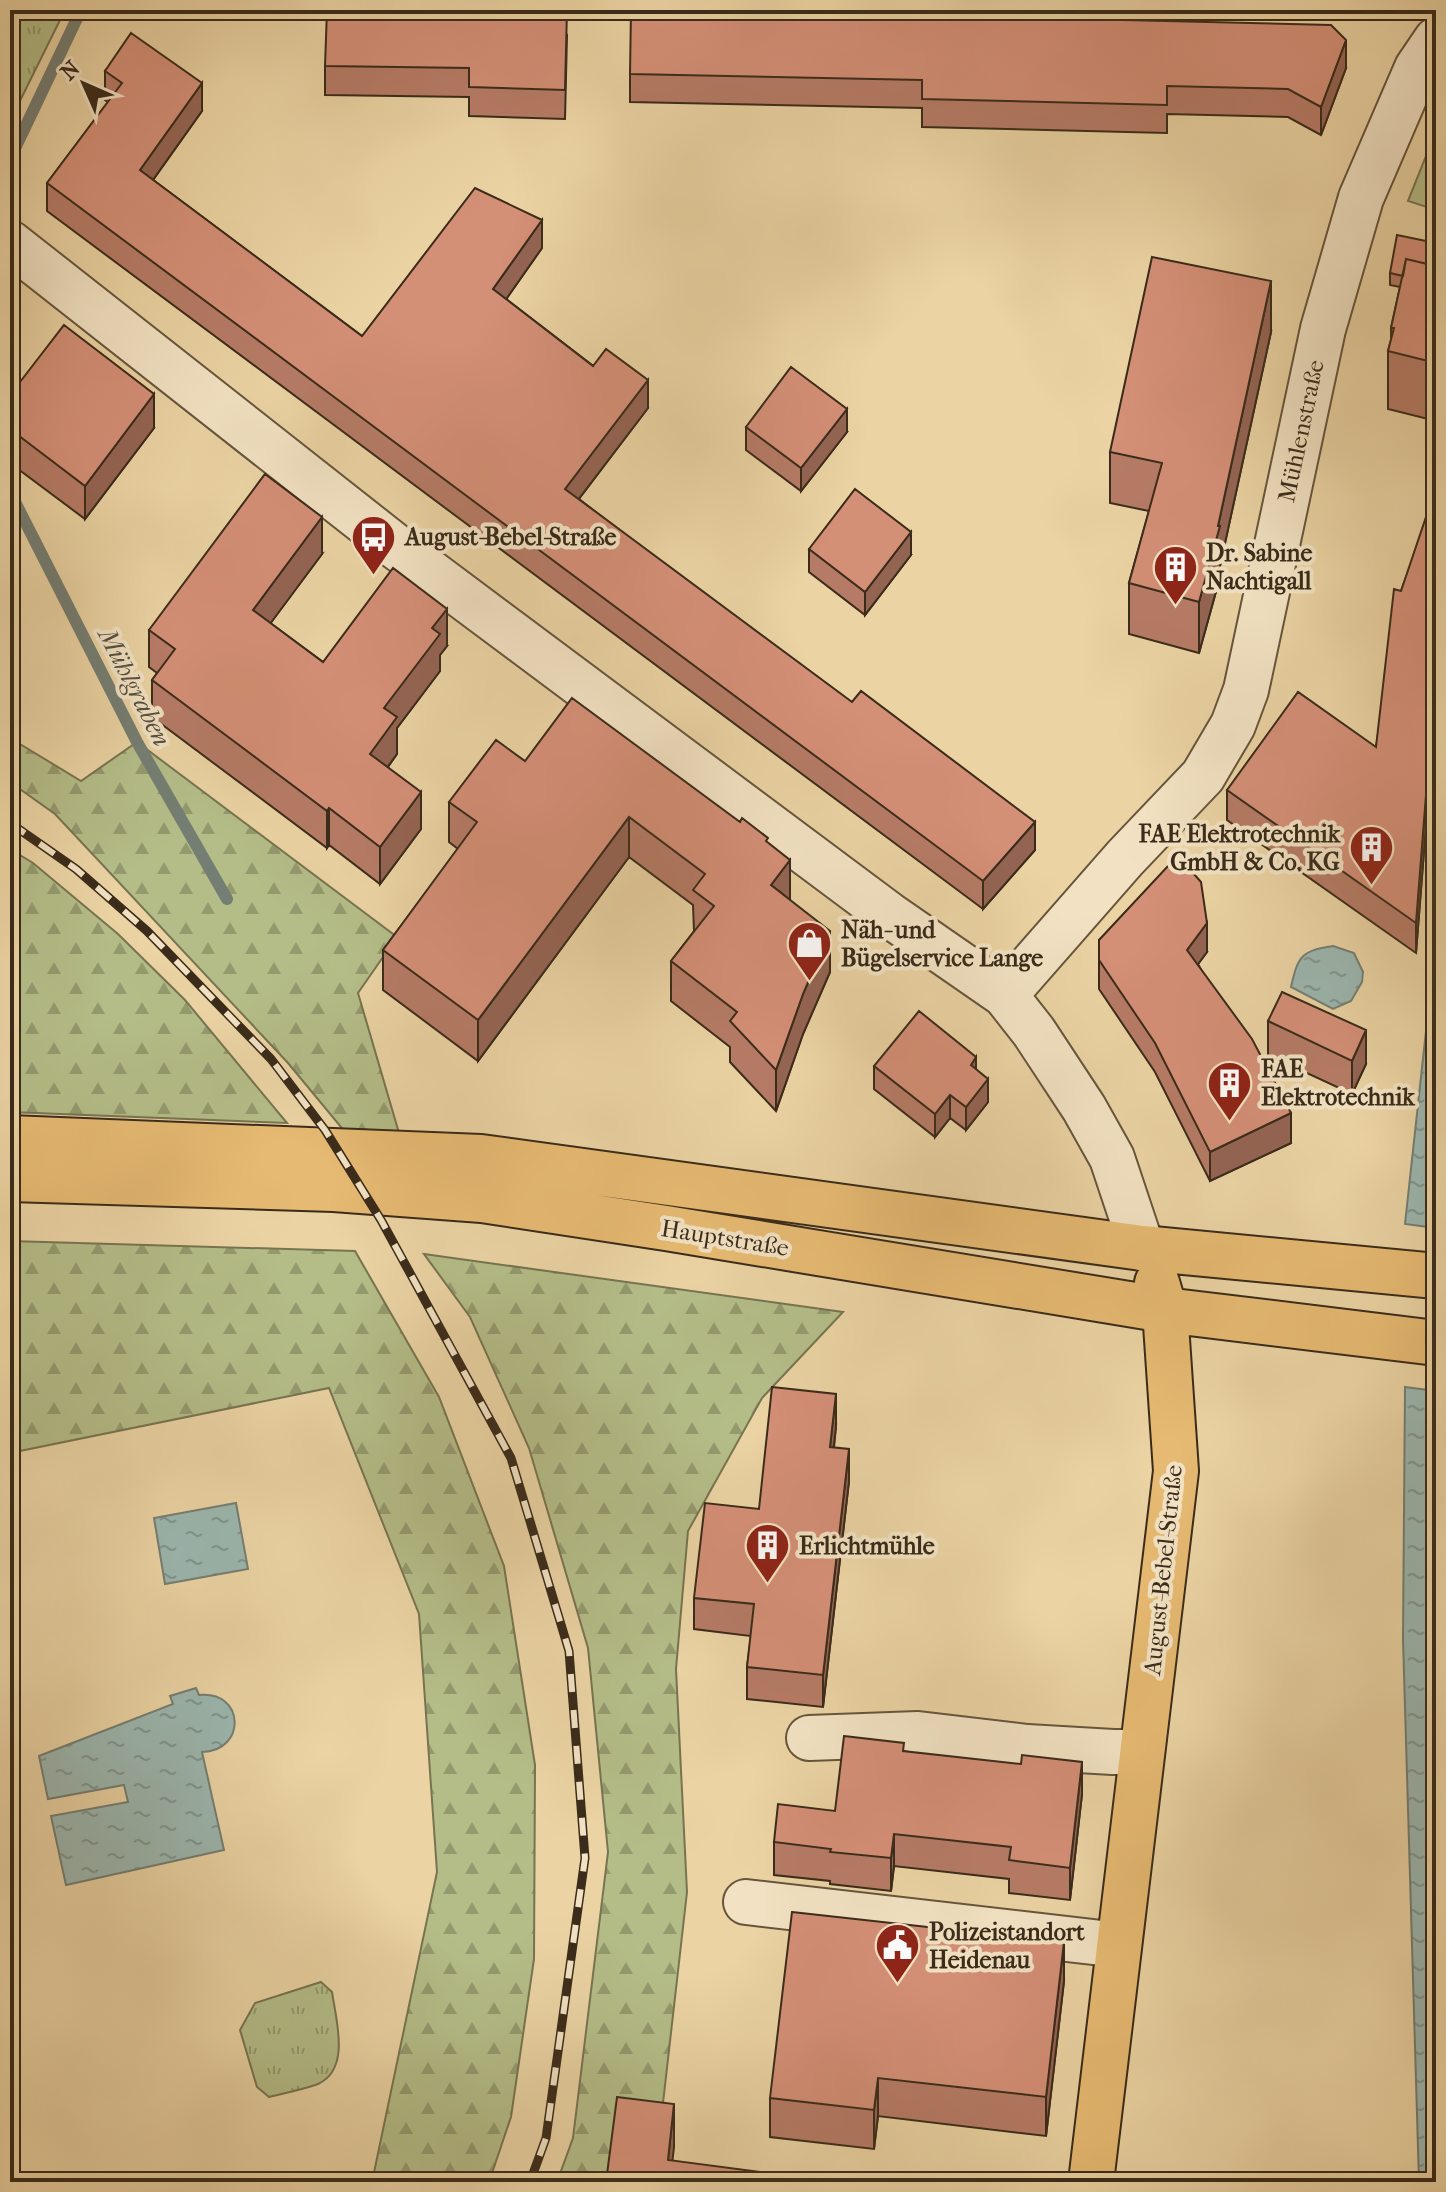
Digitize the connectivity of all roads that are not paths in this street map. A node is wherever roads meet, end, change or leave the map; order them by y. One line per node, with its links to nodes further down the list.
1 (1436, 40): 3 (street, Mühlenstraße)
2 (10, 243): 3 (street, August-Bebel-Straße)
3 (1005, 995): 6 (street, August-Bebel-Straße)
4 (10, 1138): 6 (main road, Hauptstraße)
5 (10, 1179): 8 (main road, Hauptstraße)
6 (1142, 1248): 7 (main road, Hauptstraße); 8 (main road, August-Bebel-Straße)
7 (1436, 1276)
8 (1165, 1310): 9 (main road, Hauptstraße); 11 (main road, August-Bebel-Straße)
9 (1436, 1343)
10 (809, 1738): 11 (street)
11 (1142, 1752): 13 (main road, August-Bebel-Straße)
12 (746, 1902): 13 (street)
13 (1119, 1945): 14 (main road, August-Bebel-Straße)
14 (1091, 2182)

